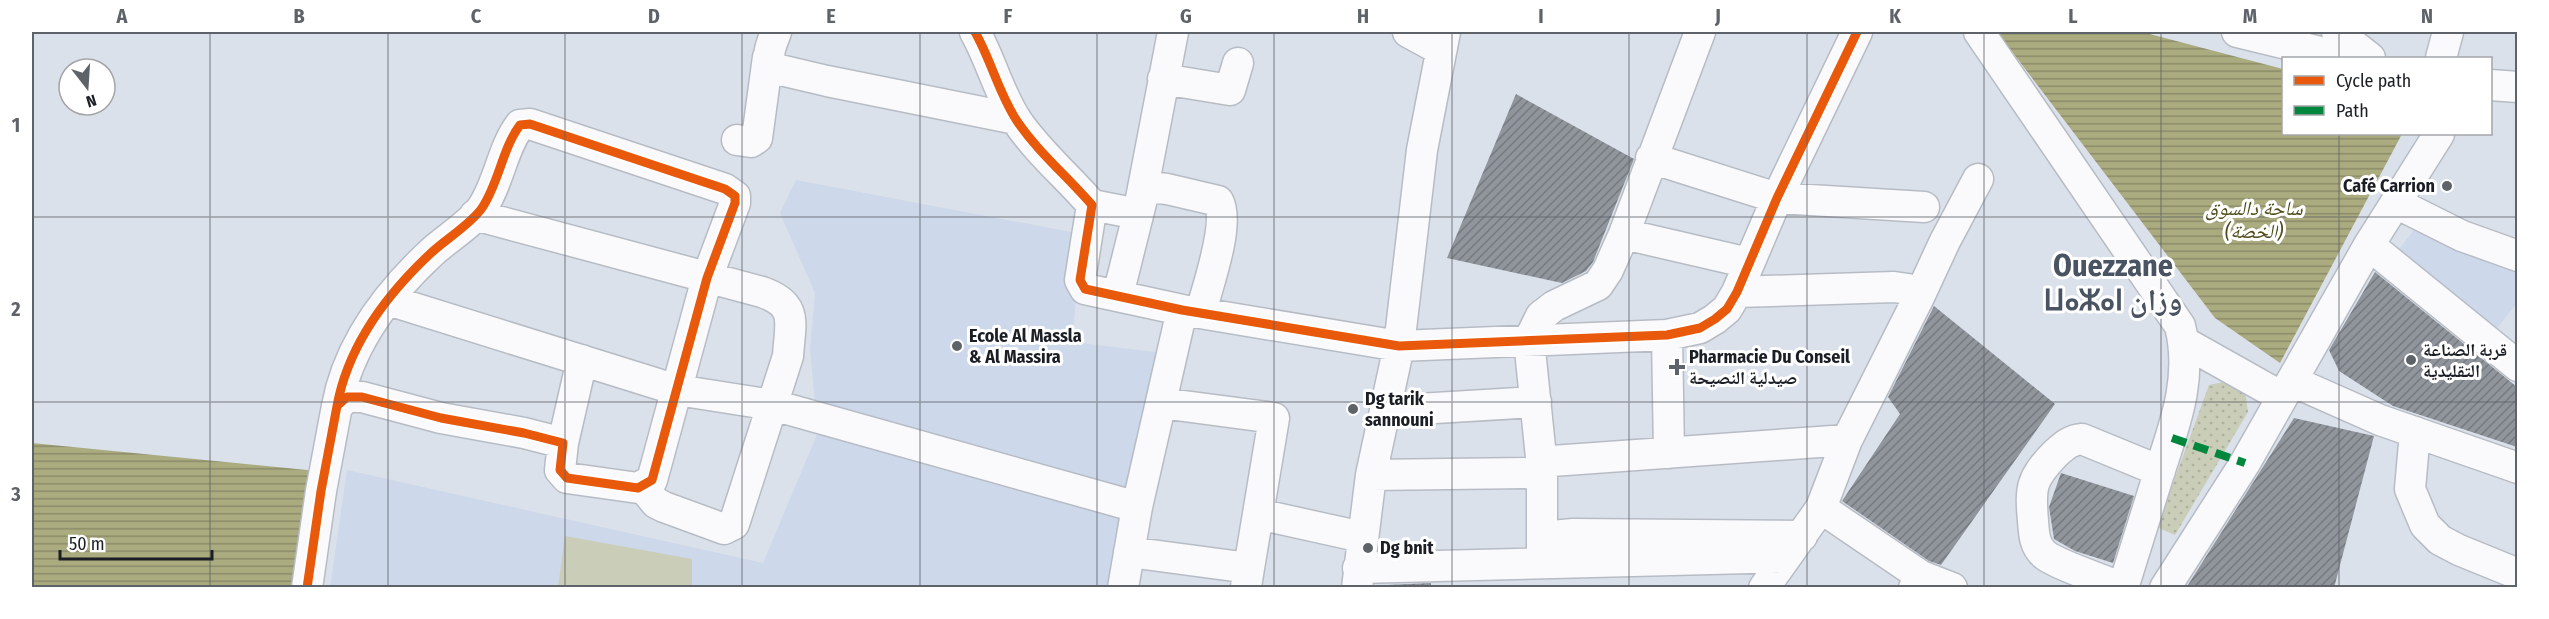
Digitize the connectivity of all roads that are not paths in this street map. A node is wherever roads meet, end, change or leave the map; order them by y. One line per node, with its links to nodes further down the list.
1 (1173, 32): 16 (street)
2 (1408, 32): 10 (street)
3 (1700, 32): 22 (street)
4 (1857, 32): 24 (street)
5 (1979, 32): 42 (street)
6 (2237, 32): 12 (street)
7 (2337, 32): 13 (street)
8 (2448, 32): 14 (street)
9 (971, 33): 19 (street)
10 (1443, 41): 43 (street)
11 (772, 44): 19 (street); 21 (street)
12 (2342, 57)
13 (2369, 57)
14 (2441, 57)
15 (1238, 63): 16 (street)
16 (1163, 79): 28 (street)
17 (2492, 85): 18 (street)
18 (2517, 87)
19 (1016, 119): 26 (street)
20 (2438, 135): 25 (street)
21 (737, 140)
22 (1651, 158): 24 (street); 30 (street)
23 (1978, 179): 37 (street)
24 (1777, 198): 27 (street); 33 (street)
25 (2396, 203): 31 (street); 32 (street)
26 (1092, 205): 28 (street); 36 (street)
27 (1924, 207)
28 (1137, 214): 36 (street); 39 (street)
29 (475, 215): 34 (street); 34 (street); 38 (street)
30 (1624, 234): 33 (street); 41 (street)
31 (2369, 245): 45 (street); 46 (street)
32 (2517, 256)
33 (1749, 263): 35 (street)
34 (707, 278): 47 (street); 50 (street)
35 (1737, 292): 37 (street); 40 (street)
36 (1118, 295): 39 (street)
37 (1920, 295): 54 (street)
38 (388, 300): 44 (street); 51 (street)
39 (1191, 311): 43 (street); 49 (street)
40 (1667, 334): 41 (street); 56 (street)
41 (1529, 339): 43 (street); 48 (street)
42 (2184, 342): 46 (street); 59 (street)
43 (1399, 346): 52 (street)
44 (582, 360): 47 (street); 55 (street)
45 (2517, 366)
46 (2287, 389): 53 (street); 78 (street)
47 (677, 390): 50 (street); 61 (street)
48 (1536, 402): 52 (street); 57 (street)
49 (1161, 403): 62 (street); 64 (street)
50 (773, 405): 61 (street); 62 (street)
51 (337, 406): 55 (street); 73 (street)
52 (1384, 411): 60 (street)
53 (2415, 432): 58 (street); 69 (street)
54 (1847, 440): 56 (street); 63 (street)
55 (563, 443): 61 (street)
56 (1669, 453): 57 (street)
57 (1542, 467): 60 (street); 68 (street)
58 (2517, 468)
59 (2160, 471): 77 (street); 77 (street)
60 (1371, 475): 65 (street)
61 (643, 486)
62 (1137, 507): 67 (street)
63 (1821, 508): 66 (street); 72 (street)
64 (1258, 514): 65 (street); 70 (street)
65 (1362, 537): 71 (street)
66 (1794, 547): 68 (street); 75 (street)
67 (1129, 552): 70 (street); 74 (street)
68 (1556, 562): 71 (street)
69 (2517, 574)
70 (1247, 578)
71 (1358, 578)
72 (1917, 582): 76 (street)
73 (307, 588)
74 (1123, 588)
75 (1764, 588)
76 (1952, 588)
77 (2123, 588)
78 (2165, 588)

